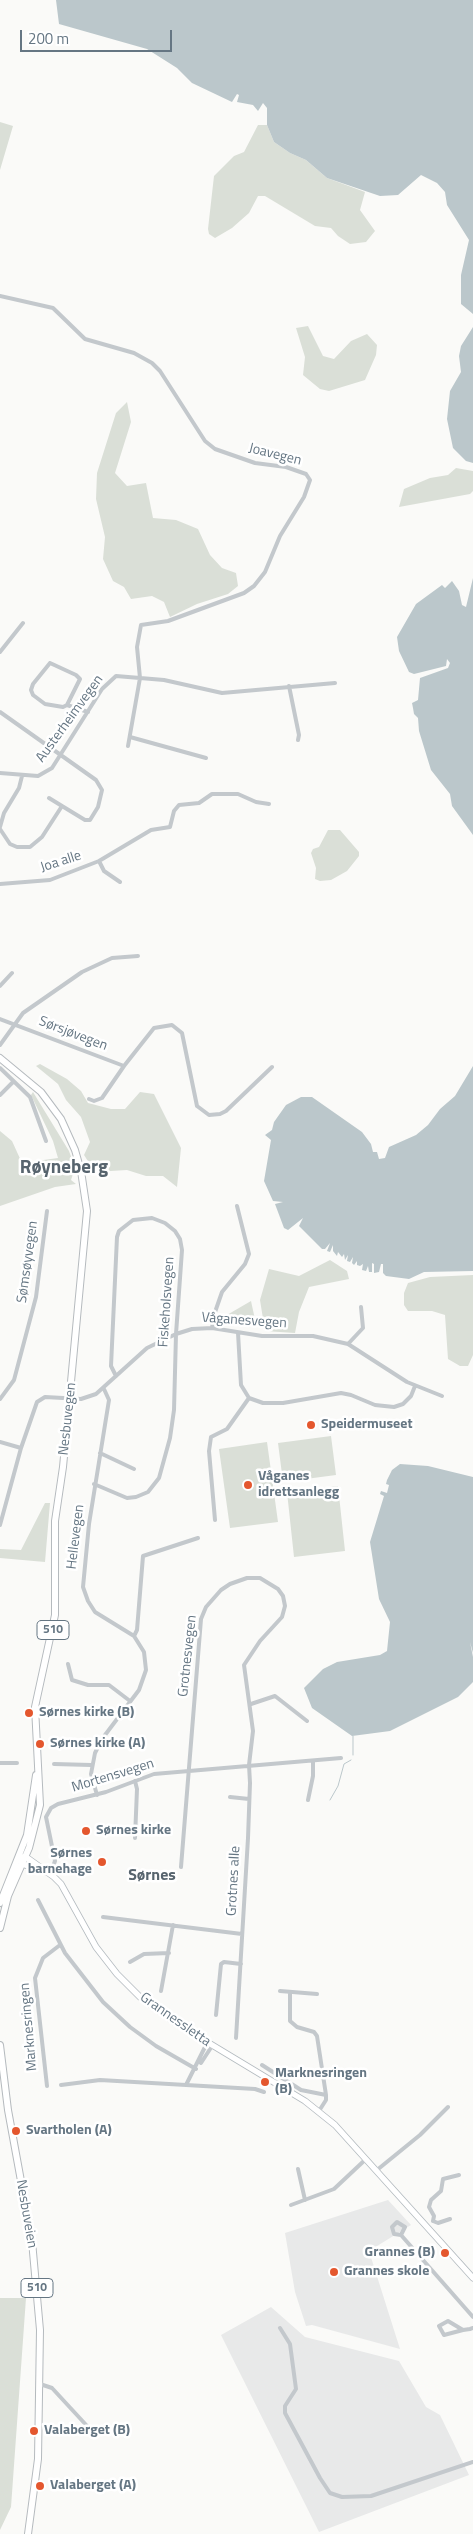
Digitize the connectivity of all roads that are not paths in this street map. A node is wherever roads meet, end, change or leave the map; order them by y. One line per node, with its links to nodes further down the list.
1 (0, 296): 4 (street, Joavegen)
2 (23, 623): 3 (street)
3 (0, 652)
4 (140, 678): 6 (street, Austerheimvegen); 9 (street, Austerheimvegen); 10 (street, Joavegen)
5 (336, 683): 6 (street, Austerheimvegen)
6 (289, 686): 11 (street)
7 (67, 705): 7 (street); 9 (street)
8 (0, 712): 13 (street)
9 (88, 712): 13 (street, Austerheimvegen)
10 (130, 737): 12 (street, Joavegen); 14 (street)
11 (298, 740)
12 (128, 746)
13 (62, 754): 16 (street, Austerheimvegen); 19 (street)
14 (206, 758)
15 (0, 773): 16 (street, Austerheimvegen)
16 (22, 776): 20 (street)
17 (49, 798): 19 (street)
18 (269, 804): 21 (street, Joa alle)
19 (62, 806): 20 (street)
20 (0, 828)
21 (99, 861): 22 (street, Joa alle); 23 (street, Joa alle)
22 (120, 882)
23 (0, 884)
24 (138, 956): 28 (street)
25 (12, 973): 26 (street)
26 (0, 986)
27 (0, 1018): 28 (street, Sørsjøvegen)
28 (14, 1023): 29 (street); 32 (street, Sørsjøvegen)
29 (0, 1045)
30 (0, 1052): 36 (main road, Nesbuvegen / 510)
31 (0, 1058): 36 (main road, Nesbuvegen / 510)
32 (124, 1066): 33 (street); 38 (street)
33 (272, 1067)
34 (0, 1068): 35 (street)
35 (13, 1082): 37 (street); 39 (street)
36 (41, 1092): 53 (main road, Nesbuvegen / 510)
37 (0, 1095)
38 (89, 1099)
39 (46, 1141)
40 (237, 1206): 43 (street)
41 (47, 1211): 52 (street, Sømsøyvegen)
42 (362, 1307): 46 (street)
43 (212, 1328): 44 (street, Våganesvegen); 45 (street, Våganesvegen)
44 (176, 1334): 47 (street, Våganesvegen); 47 (street, Fiskeholsvegen); 58 (street, Fiskeholsvegen)
45 (238, 1334): 46 (street, Våganesvegen); 51 (street)
46 (348, 1344): 48 (street, Våganesvegen)
47 (116, 1376): 49 (street, Våganesvegen)
48 (416, 1386): 50 (street, Våganesvegen); 51 (street)
49 (104, 1389): 53 (street, Våganesvegen); 56 (street, Hellevegen)
50 (442, 1396)
51 (249, 1398): 59 (street)
52 (0, 1399)
53 (70, 1399): 55 (street, Våganesvegen); 81 (main road, Nesbuvegen / 510)
54 (0, 1442): 55 (street)
55 (21, 1448): 60 (street, Våganesvegen)
56 (100, 1453): 57 (street); 58 (street, Hellevegen)
57 (134, 1469)
58 (94, 1484): 62 (street, Hellevegen)
59 (215, 1520)
60 (0, 1525)
61 (198, 1538): 62 (street)
62 (134, 1636): 64 (street)
63 (68, 1664): 64 (street)
64 (130, 1701): 73 (street)
65 (251, 1704): 66 (street); 72 (street, Grotnesvegen); 74 (street, Grotnesvegen)
66 (306, 1721)
67 (341, 1758): 68 (street, Mortensvegen)
68 (313, 1760): 72 (street, Mortensvegen); 79 (street)
69 (17, 1763): 70 (street)
70 (0, 1764)
71 (54, 1764): 73 (street)
72 (248, 1764): 74 (street, Mortensvegen); 78 (street, Grotnes alle)
73 (91, 1765): 76 (street)
74 (188, 1770): 75 (street, Mortensvegen); 83 (street, Grotnesvegen)
75 (135, 1781): 76 (street, Mortensvegen); 80 (street)
76 (97, 1795): 84 (street, Mortensvegen)
77 (230, 1797): 78 (street)
78 (249, 1799): 90 (street, Grotnes alle)
79 (308, 1800)
80 (135, 1838)
81 (23, 1857): 82 (main road, Nesbuvegen / 510); 84 (main road, Grannessletta); 85 (main road, Nesbuvegen / 510)
82 (22, 1864): 84 (main road, Grannessletta); 85 (main road, Nesbuvegen / 510)
83 (181, 1867)
84 (48, 1873): 102 (main road, Grannessletta)
85 (2, 1896): 89 (main road, Nesbuvegen / 510)
86 (38, 1900): 91 (street)
87 (103, 1918): 88 (street)
88 (173, 1925): 90 (street); 92 (street)
89 (0, 1928)
90 (242, 1934): 94 (street, Grotnes alle)
91 (60, 1945): 104 (street); 107 (street, Marknesringen)
92 (169, 1953): 93 (street); 95 (street)
93 (130, 1962)
94 (241, 1964): 99 (street); 100 (street, Grotnes alle)
95 (161, 1991)
96 (280, 1991): 97 (street)
97 (290, 1992): 98 (street); 109 (street)
98 (317, 1994)
99 (216, 2016)
100 (236, 2038)
101 (0, 2045): 127 (main road, Nesbuveien / 510)
102 (210, 2045): 104 (street); 111 (main road, Grannessletta)
103 (262, 2066): 109 (street)
104 (196, 2069): 106 (street)
105 (61, 2085): 106 (street)
106 (186, 2085): 108 (street)
107 (47, 2086)
108 (264, 2092)
109 (326, 2095): 111 (street)
110 (448, 2107): 114 (street)
111 (319, 2111): 112 (main road, Grannessletta)
112 (366, 2159): 114 (main road, Grannessletta); 116 (street)
113 (298, 2169): 116 (street)
114 (377, 2170): 120 (main road, Grannessletta)
115 (459, 2175): 119 (street)
116 (305, 2200): 117 (street)
117 (291, 2205)
118 (450, 2219): 119 (street)
119 (433, 2221): 120 (street)
120 (427, 2226): 122 (main road, Grannessletta)
121 (401, 2235): 123 (street)
122 (473, 2278)
123 (473, 2316)
124 (280, 2328): 129 (street)
125 (473, 2328): 126 (street)
126 (463, 2330): 126 (street)
127 (40, 2384): 128 (street); 130 (main road, Nesbuveien / 510)
128 (88, 2427)
129 (473, 2462)
130 (28, 2534)

